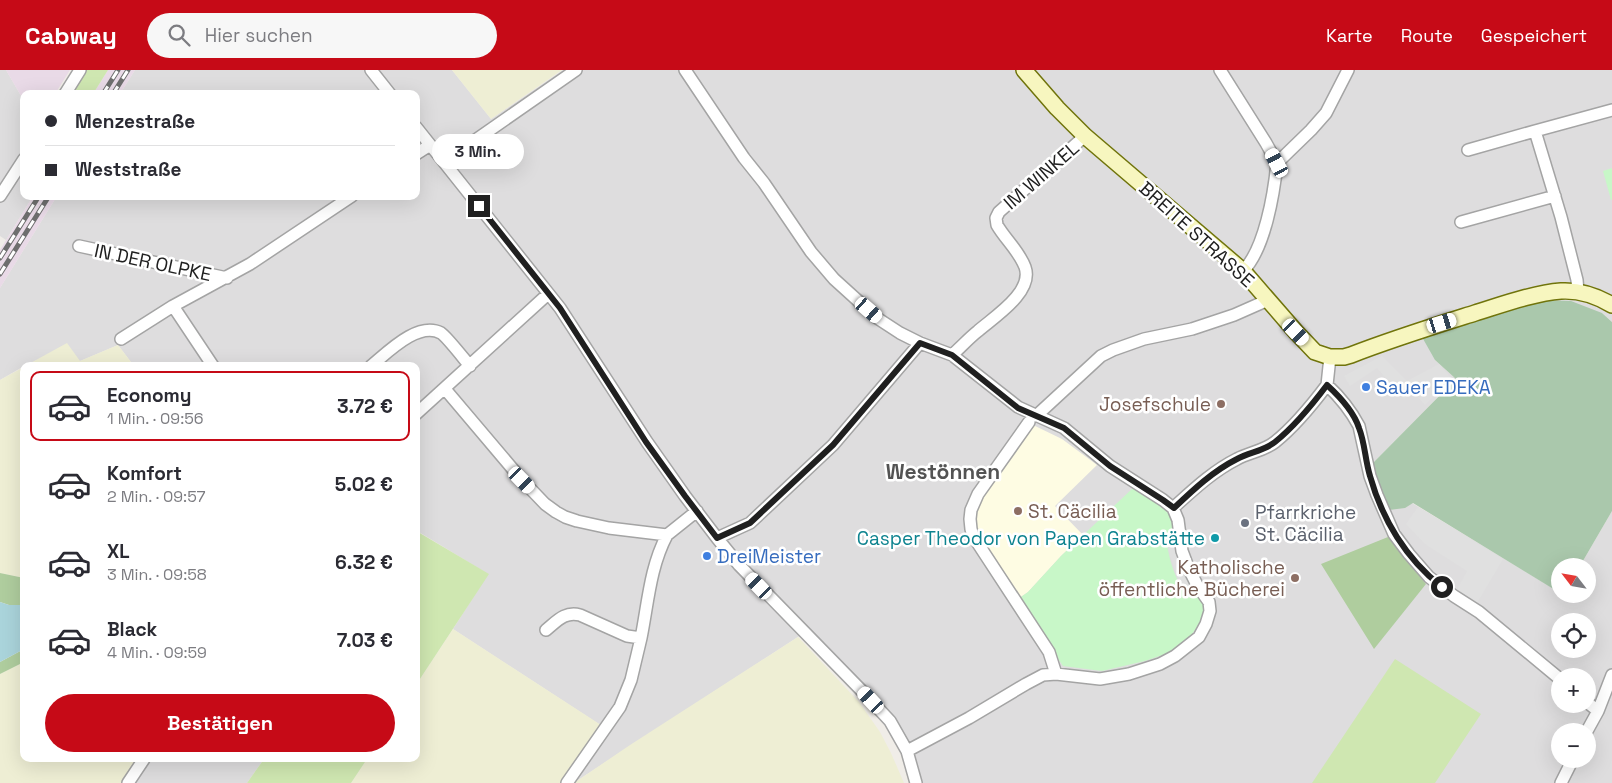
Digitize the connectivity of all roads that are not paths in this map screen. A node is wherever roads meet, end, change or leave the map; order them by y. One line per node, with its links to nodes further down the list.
1 (80, 70): 8 (street)
2 (371, 70): 9 (street)
3 (576, 70): 17 (street)
4 (686, 70): 33 (street)
5 (1024, 70): 13 (street, BREITE STRASSE)
6 (1220, 70): 18 (street)
7 (1348, 70): 18 (street)
8 (68, 90)
9 (387, 90)
10 (1612, 110): 11 (street)
11 (1535, 131): 15 (street); 21 (street)
12 (420, 132): 14 (street)
13 (1085, 136): 25 (street, BREITE STRASSE); 34 (street, IM WINKEL)
14 (430, 144): 16 (street); 17 (street)
15 (1468, 150)
16 (420, 151)
17 (444, 162): 28 (street)
18 (1277, 163): 25 (street)
19 (20, 165): 20 (street)
20 (0, 196)
21 (1555, 196): 23 (street); 27 (street)
22 (346, 200): 26 (street, IN DER OLPKE)
23 (1461, 222)
24 (79, 246): 26 (street, IN DER OLPKE)
25 (1243, 271): 29 (street, BREITE STRASSE)
26 (227, 278): 31 (street, IN DER OLPKE)
27 (1578, 292): 30 (street); 35 (street)
28 (548, 294): 38 (street); 44 (street)
29 (1268, 300): 35 (street, BREITE STRASSE); 42 (street)
30 (1612, 305)
31 (173, 306): 32 (street, IN DER OLPKE); 36 (street)
32 (121, 339)
33 (920, 343): 34 (street); 46 (street)
34 (952, 355): 42 (street)
35 (1330, 357): 39 (street)
36 (210, 362)
37 (376, 362): 38 (street)
38 (470, 366): 40 (street)
39 (1327, 385): 43 (street); 49 (street)
40 (445, 389): 41 (street); 45 (street)
41 (420, 411)
42 (1032, 419): 43 (street); 50 (street)
43 (1174, 508): 50 (street)
44 (697, 511): 45 (street); 46 (street)
45 (667, 536): 48 (street)
46 (717, 538): 54 (street)
47 (546, 630): 48 (street)
48 (641, 638): 58 (street)
49 (1551, 672)
50 (1056, 674): 54 (street)
51 (1612, 676): 52 (street)
52 (1598, 711): 53 (street)
53 (1591, 723)
54 (908, 751): 59 (street)
55 (142, 762): 57 (street)
56 (1568, 768): 60 (street)
57 (128, 783)
58 (567, 783)
59 (916, 783)
60 (1561, 783)

